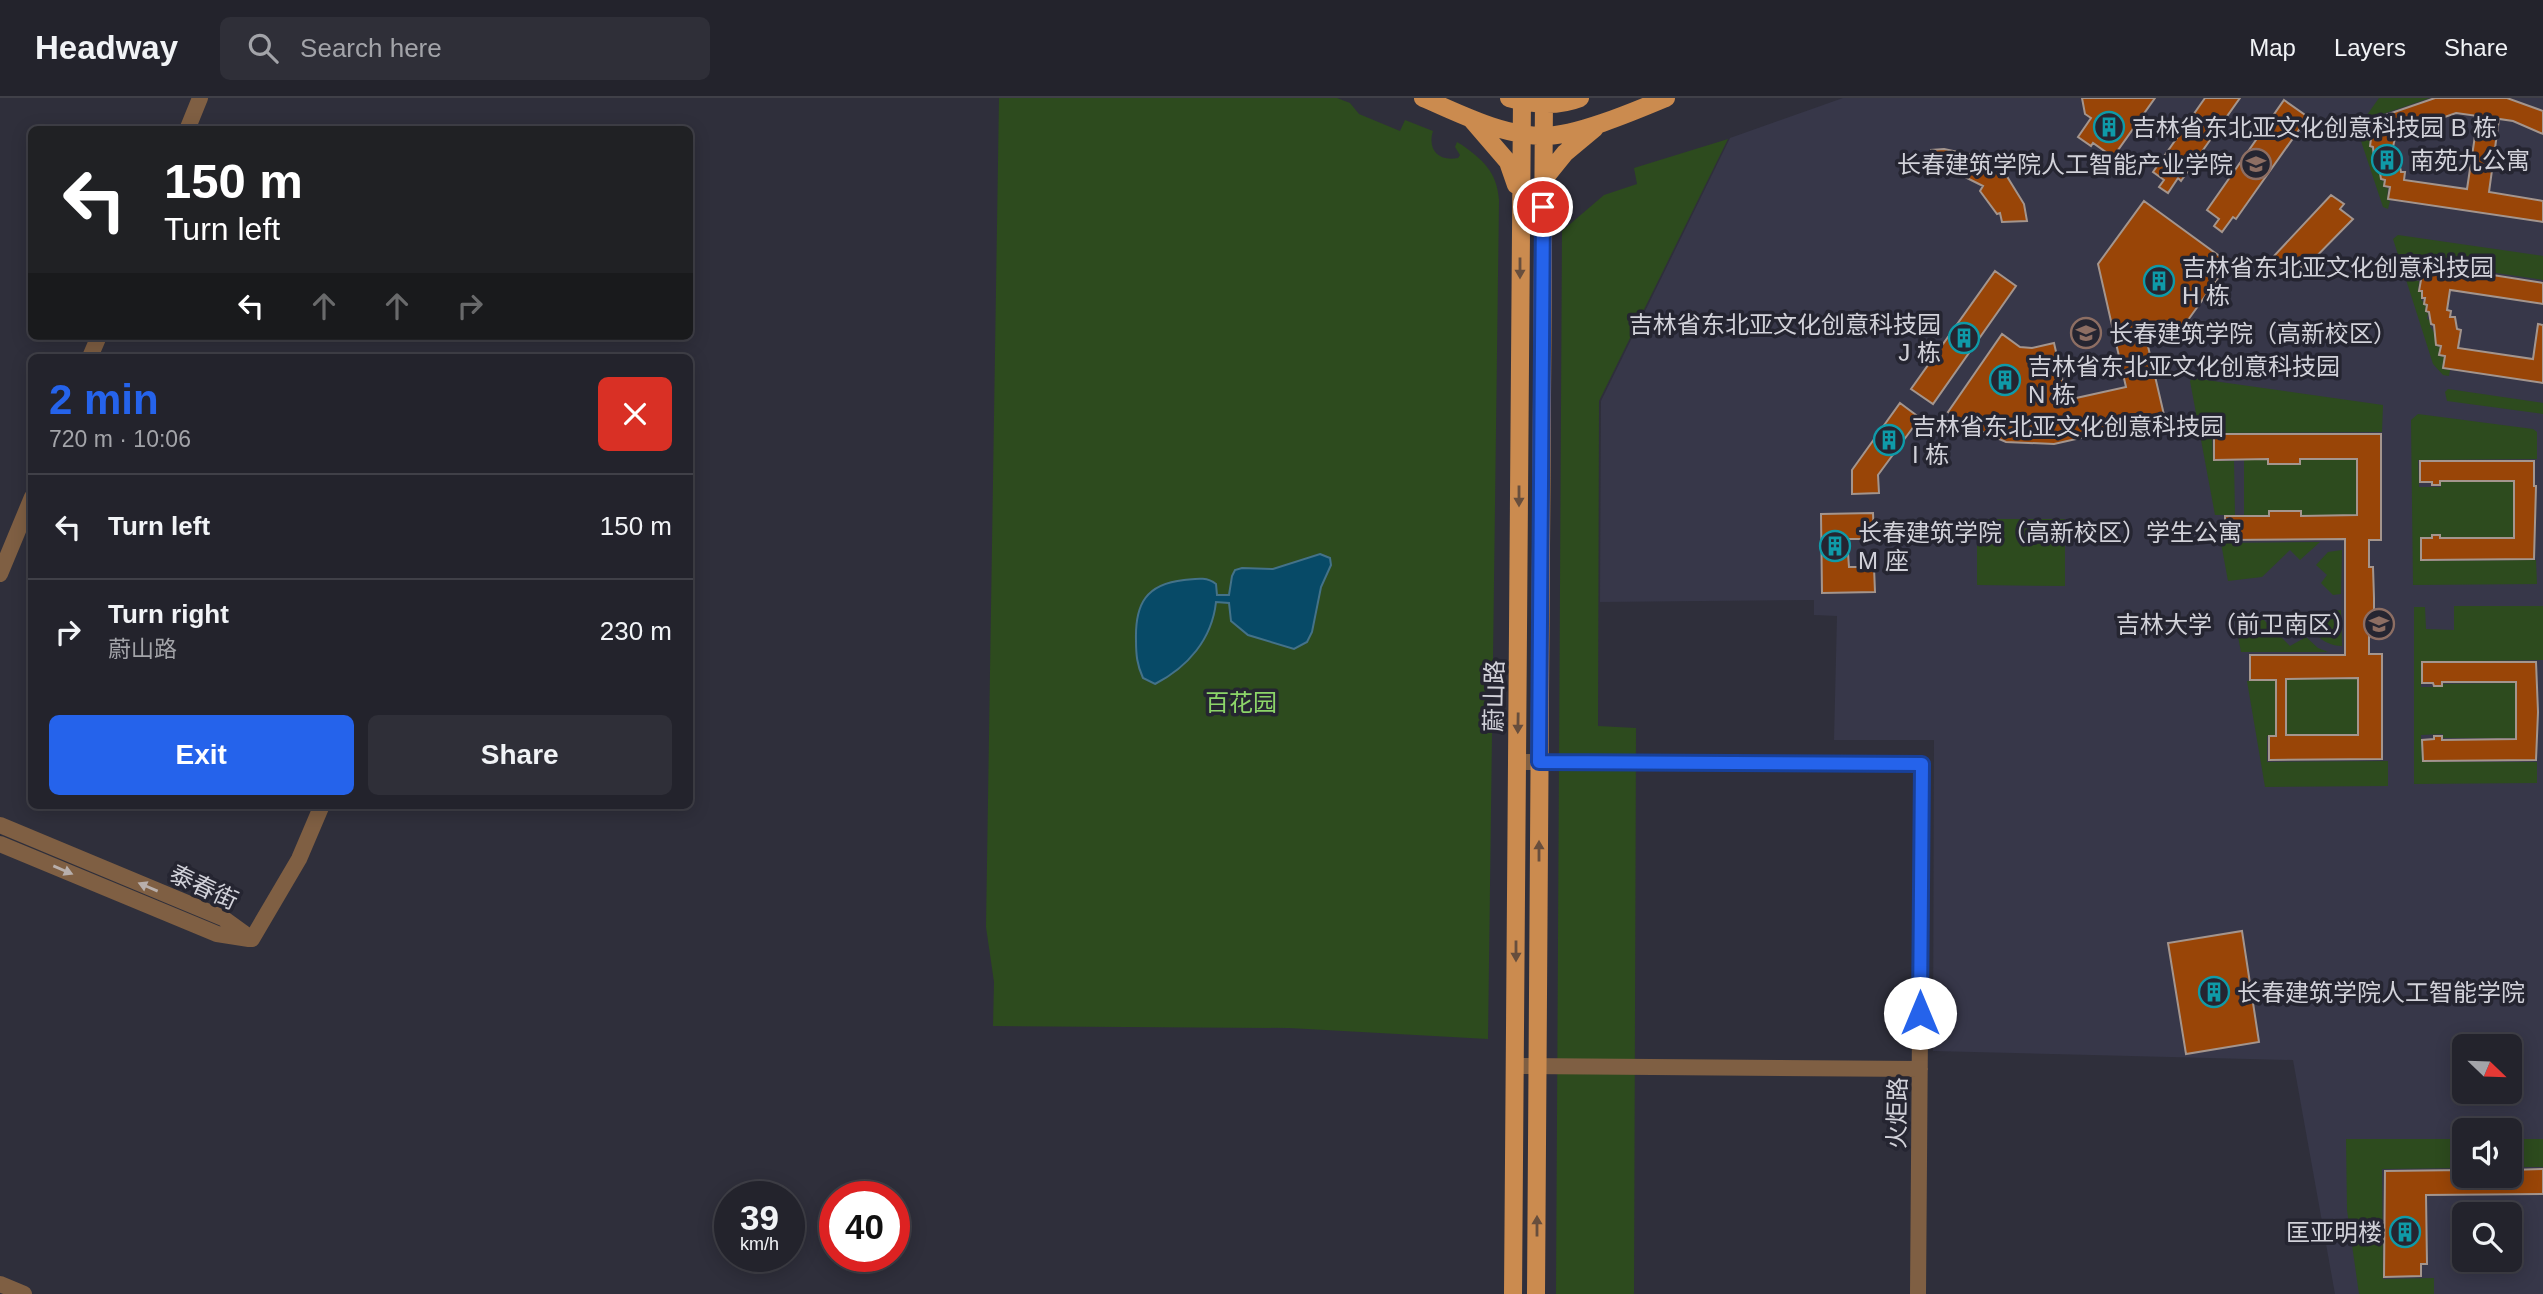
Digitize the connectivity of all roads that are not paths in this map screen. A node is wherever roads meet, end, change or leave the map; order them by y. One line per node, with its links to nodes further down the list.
1 (201, 98): 9 (street)
2 (1423, 98): 7 (main road)
3 (1580, 98): 6 (main road)
4 (1666, 98): 8 (main road)
5 (1518, 99): 6 (main road); 10 (main road, 蔚山路)
6 (1544, 101): 11 (main road, 蔚山路)
7 (1469, 117): 10 (main road); 13 (main road)
8 (1605, 120): 11 (main road); 12 (main road)
9 (189, 126)
10 (1521, 134): 11 (main road); 13 (main road, 蔚山路)
11 (1544, 136): 12 (main road, 蔚山路)
12 (1544, 180): 17 (main road, 蔚山路)
13 (1520, 197): 16 (main road, 蔚山路, one-way to 16)
14 (28, 508): 15 (street)
15 (0, 574)
16 (1518, 762): 17 (street); 22 (main road, 蔚山路, one-way to 22)
17 (1539, 762): 23 (main road, 蔚山路, one-way to 17); 24 (street, 火炬路)
18 (321, 809): 21 (street)
19 (0, 825): 21 (street, 泰春街, one-way to 19)
20 (0, 844): 21 (street, 泰春街, one-way to 21)
21 (252, 939)
22 (1515, 1066): 23 (street); 27 (main road, 蔚山路)
23 (1538, 1066): 24 (street); 28 (main road, 蔚山路, one-way to 23)
24 (1920, 1069): 29 (street, 火炬路)
25 (0, 1284): 26 (street)
26 (24, 1294)
27 (1513, 1294)
28 (1536, 1294)
29 (1918, 1294)

